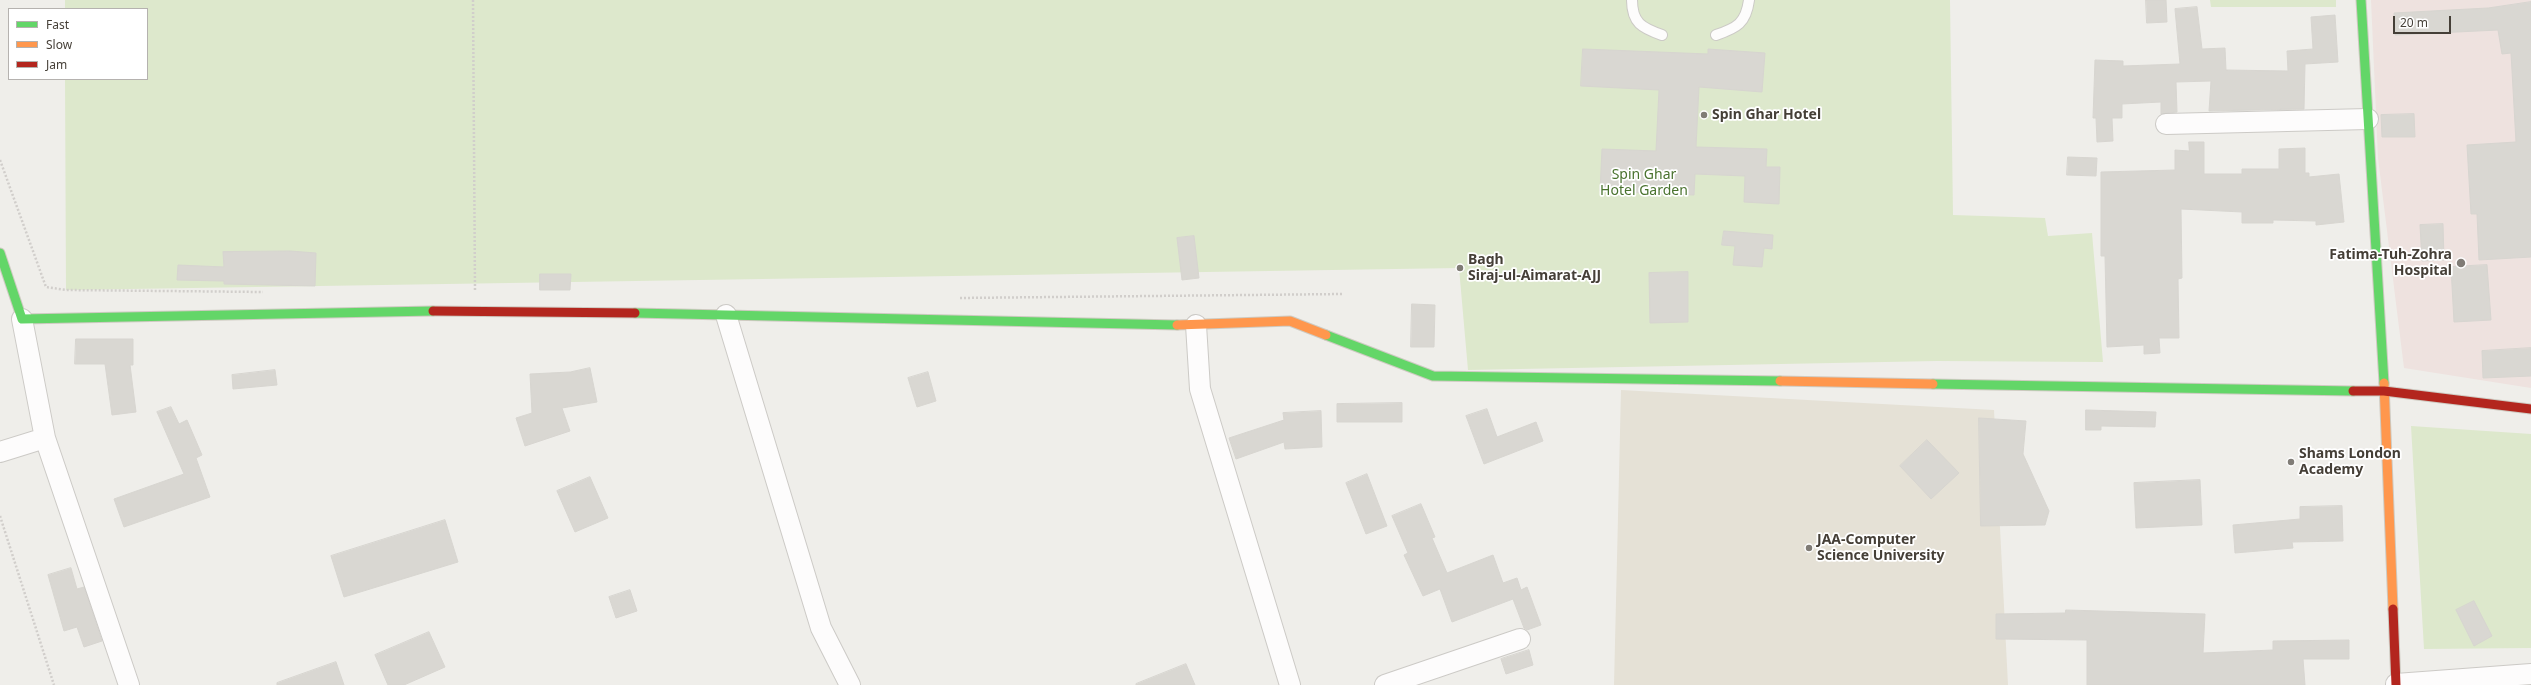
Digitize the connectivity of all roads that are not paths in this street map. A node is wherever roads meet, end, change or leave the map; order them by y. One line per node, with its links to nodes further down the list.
1 (1632, 0): 4 (lane)
2 (1749, 0): 5 (lane)
3 (2361, 0): 6 (street)
4 (1662, 35)
5 (1716, 35)
6 (2368, 118): 7 (street); 12 (street)
7 (2166, 124)
8 (0, 253): 10 (street)
9 (726, 316): 10 (street); 11 (street); 19 (street)
10 (22, 319): 14 (street)
11 (1196, 325): 12 (street); 20 (street)
12 (2384, 391): 13 (street); 22 (street)
13 (2531, 409)
14 (45, 438): 15 (street); 18 (street)
15 (0, 452)
16 (1520, 639): 21 (street)
17 (2531, 674): 22 (street)
18 (129, 685)
19 (850, 685)
20 (1290, 685)
21 (1385, 685)
22 (2396, 685)

